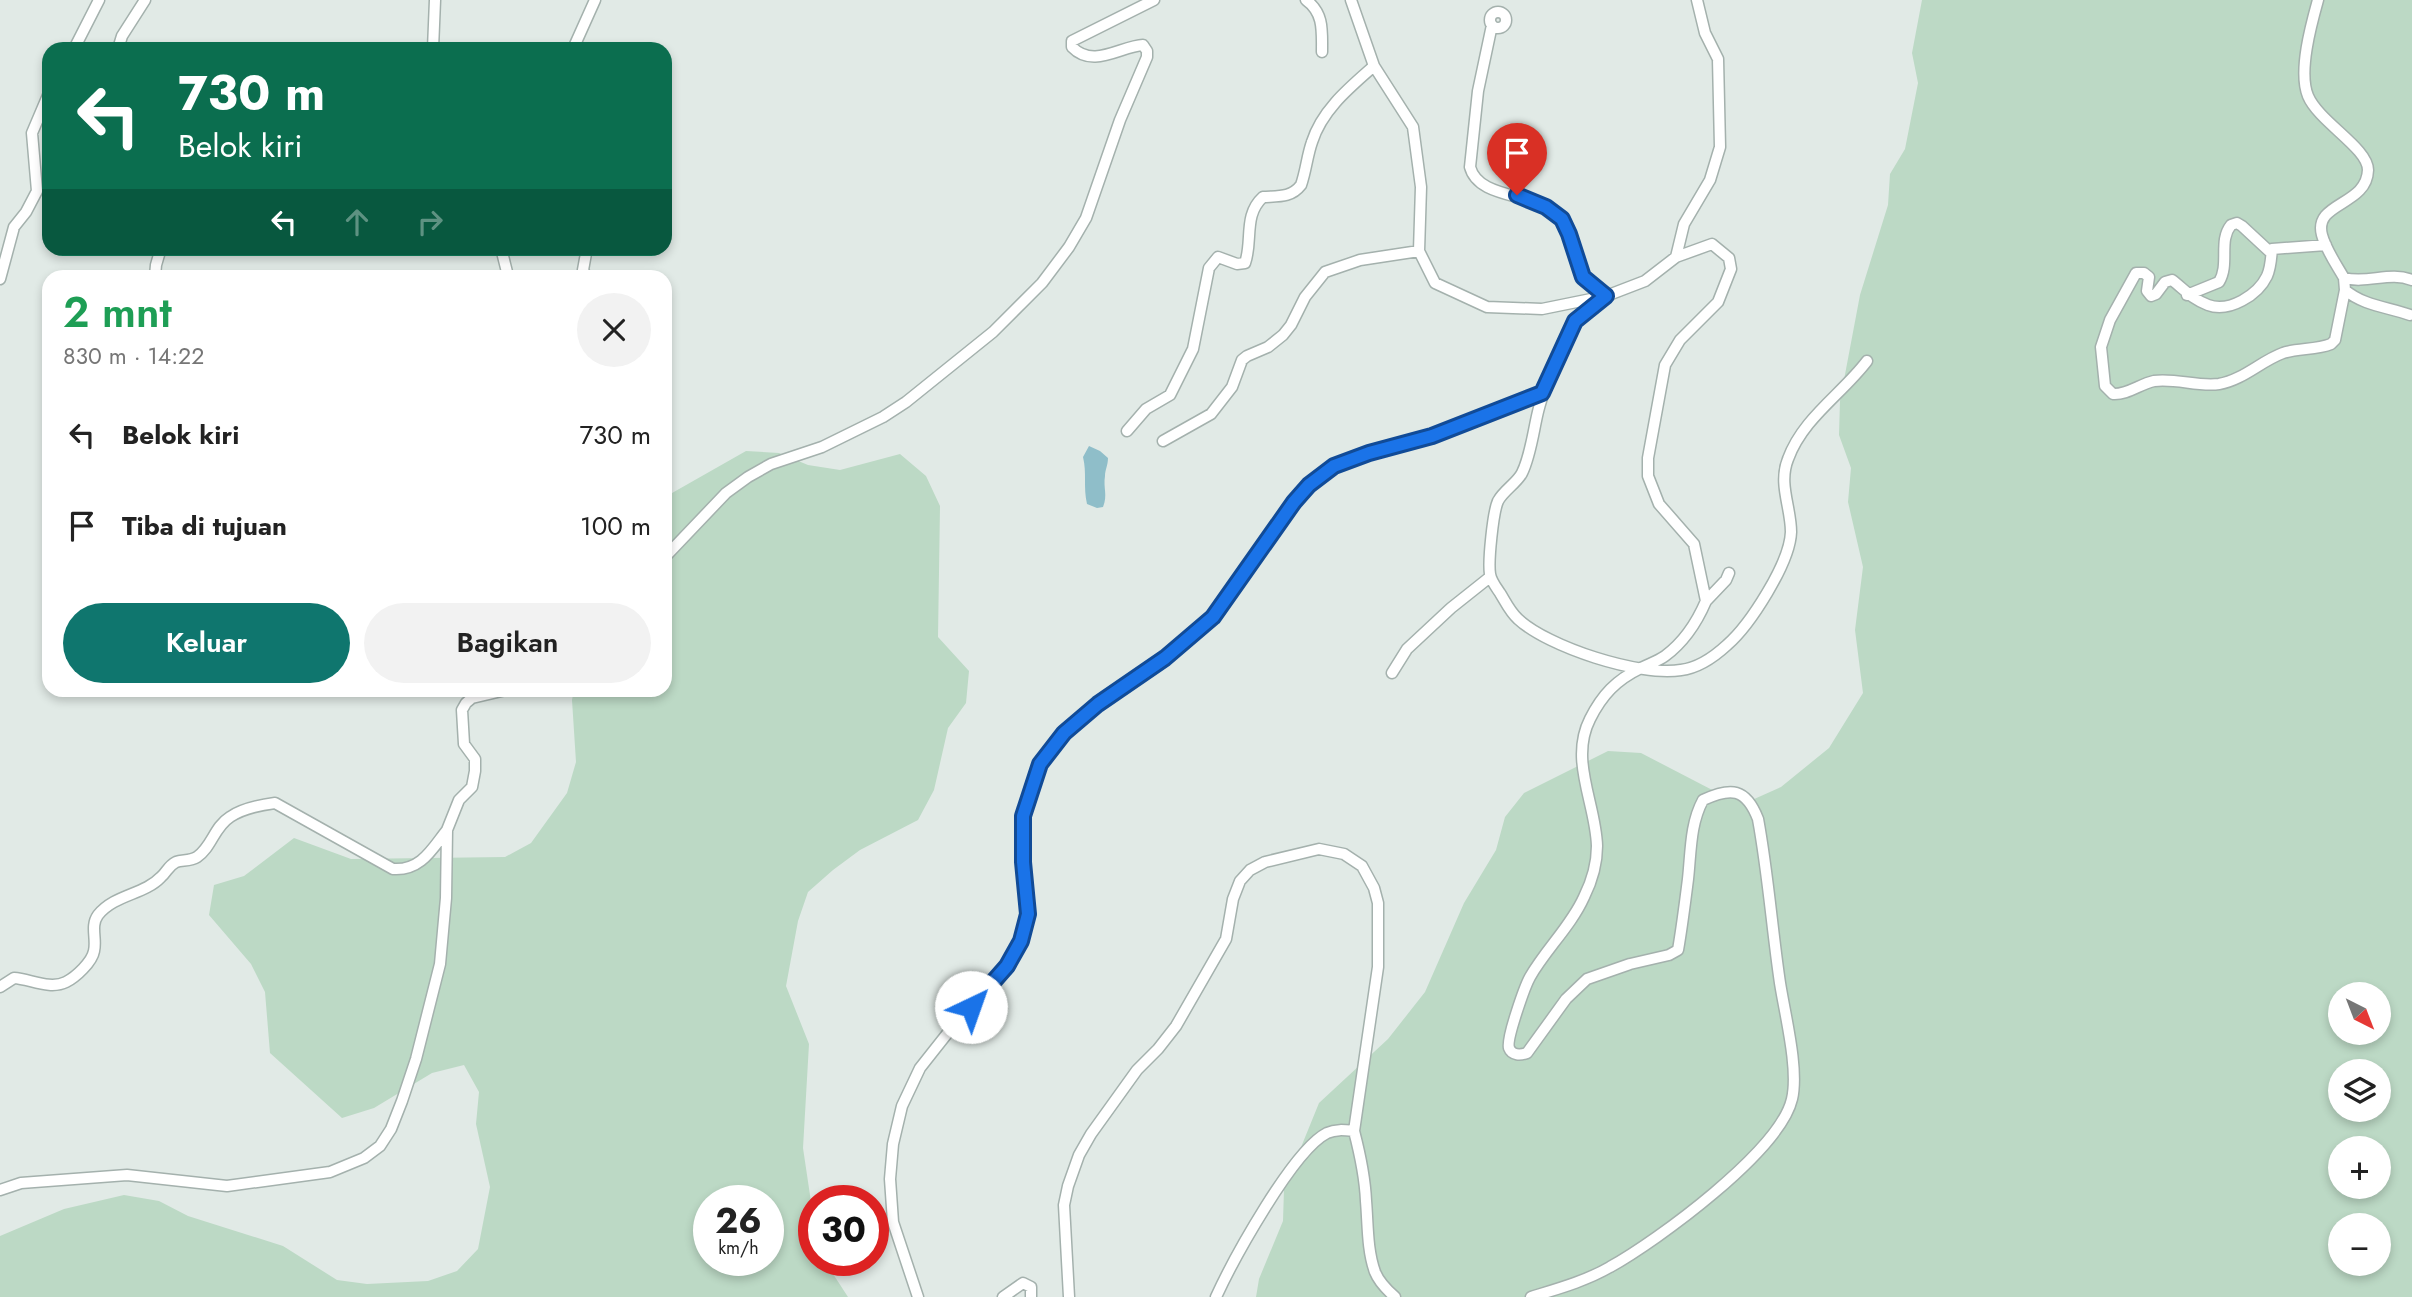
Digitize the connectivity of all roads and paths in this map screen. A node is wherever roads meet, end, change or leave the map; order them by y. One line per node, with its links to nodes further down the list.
1 (99, 0): 11 (street)
2 (145, 0): 12 (street)
3 (435, 0): 13 (street)
4 (595, 0): 14 (street)
5 (1154, 0): 33 (street)
6 (1306, 0): 15 (street)
7 (1351, 0): 16 (street)
8 (1697, 0): 21 (street)
9 (2318, 0): 18 (street)
10 (1492, 25): 27 (street)
11 (78, 42)
12 (120, 42)
13 (433, 42)
14 (576, 42)
15 (1322, 52)
16 (1374, 66): 20 (street); 31 (street)
17 (42, 109): 23 (street)
18 (2326, 245): 19 (street); 22 (street)
19 (2272, 249): 26 (street); 26 (street)
20 (1419, 251): 27 (street); 32 (street)
21 (1676, 257): 27 (street); 36 (street)
22 (2344, 278): 24 (street); 25 (street)
23 (0, 279)
24 (2412, 280)
25 (2345, 290): 26 (street); 28 (street)
26 (2187, 295)
27 (1606, 296): 30 (street)
28 (2410, 315)
29 (1867, 361): 37 (street)
30 (1542, 393): 35 (street); 44 (street)
31 (1127, 431)
32 (1163, 441)
33 (672, 549)
34 (1729, 573): 36 (street)
35 (1490, 577): 37 (street); 38 (street)
36 (1706, 601): 37 (street)
37 (1639, 669): 50 (street)
38 (1392, 673)
39 (476, 697): 40 (street)
40 (447, 830): 41 (street); 43 (street)
41 (0, 987)
42 (1354, 1131): 47 (street); 48 (street); 49 (street)
43 (0, 1191)
44 (918, 1297)
45 (1003, 1297): 46 (street)
46 (1031, 1297)
47 (1069, 1297)
48 (1216, 1297)
49 (1395, 1297)
50 (1531, 1297)

